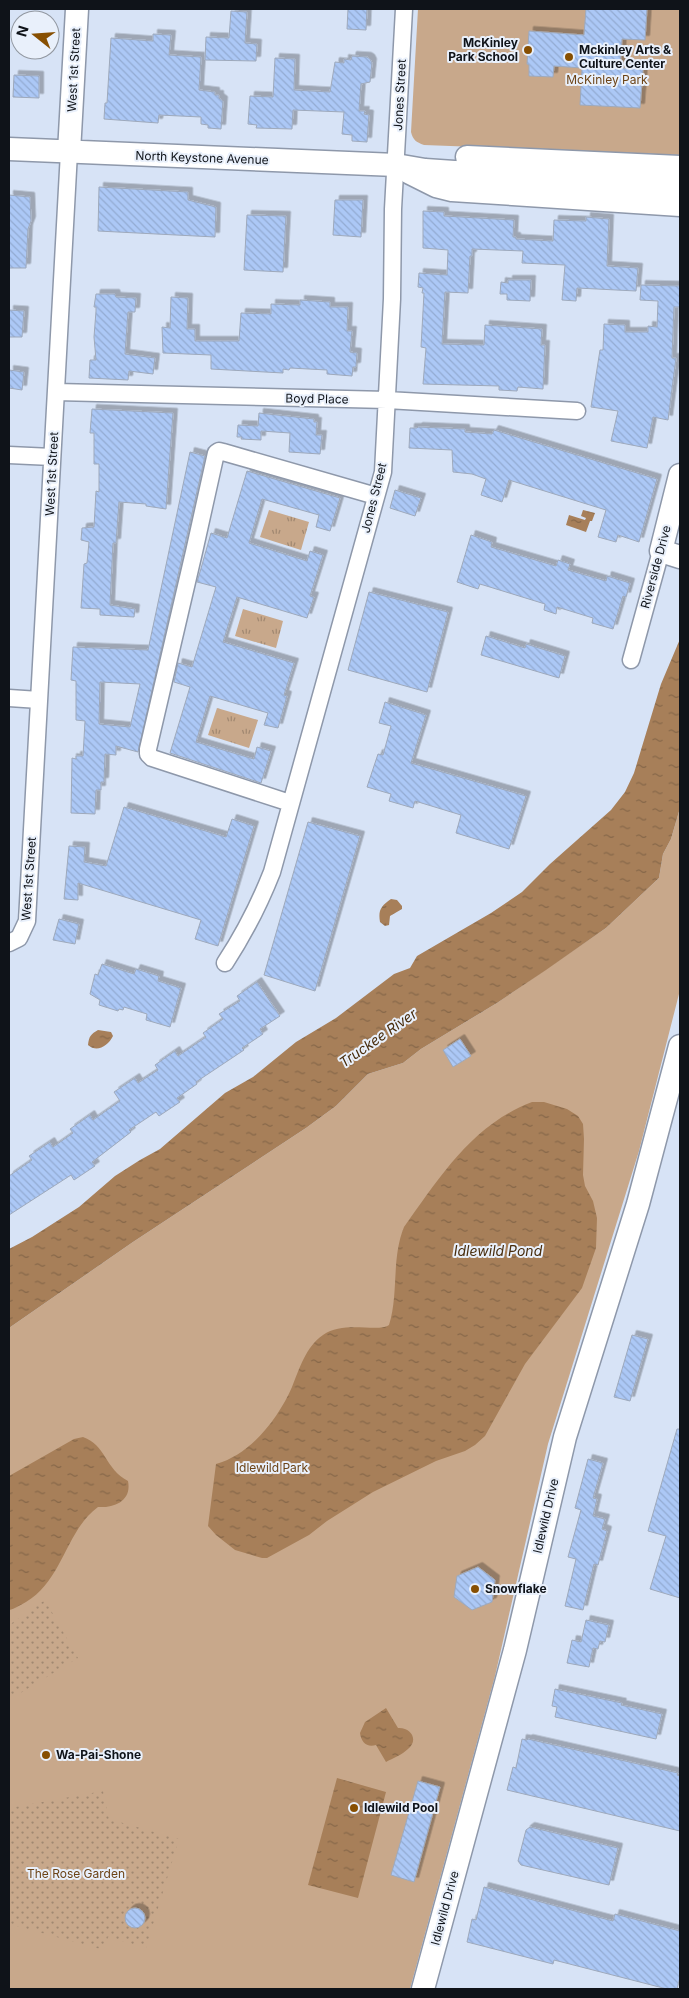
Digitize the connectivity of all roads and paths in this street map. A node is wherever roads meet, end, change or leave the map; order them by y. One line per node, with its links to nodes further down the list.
1 (77, 9): 4 (street, West 1st Street)
2 (404, 9): 5 (street, Jones Street)
3 (9, 149): 4 (street, North Keystone Avenue)
4 (69, 152): 5 (street, North Keystone Avenue); 9 (street, West 1st Street)
5 (396, 165): 6 (street, North Keystone Avenue); 8 (street, North Keystone Avenue); 10 (street, Jones Street)
6 (666, 173): 7 (street, North Keystone Avenue)
7 (680, 187)
8 (680, 205)
9 (56, 392): 10 (street, Boyd Place); 13 (street, West 1st Street)
10 (387, 400): 11 (street, Boyd Place); 15 (street, Jones Street)
11 (577, 411)
12 (9, 455): 13 (street)
13 (52, 457): 19 (street, West 1st Street)
14 (680, 475): 16 (street, Riverside Drive)
15 (376, 496): 20 (street, Jones Street); 20 (street)
16 (673, 554): 17 (street, Riverside Drive)
17 (631, 660)
18 (9, 698): 19 (street)
19 (39, 700): 21 (street, West 1st Street)
20 (290, 803): 22 (street, Jones Street)
21 (14, 940)
22 (225, 963)
23 (680, 1046): 24 (street, Idlewild Drive)
24 (423, 1989)

